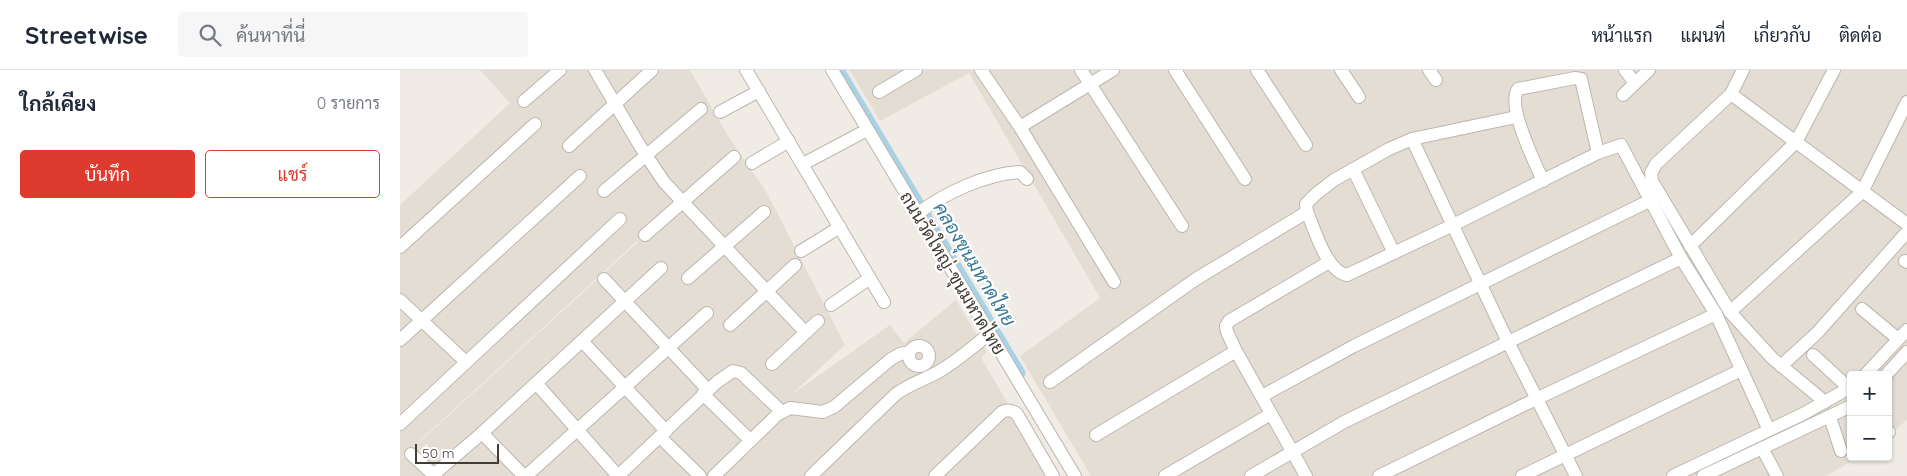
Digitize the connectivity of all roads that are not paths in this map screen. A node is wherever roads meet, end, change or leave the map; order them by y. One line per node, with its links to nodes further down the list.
1 (560, 70): 24 (street)
2 (595, 70): 26 (street)
3 (652, 70): 26 (street)
4 (746, 70): 19 (street)
5 (832, 70): 32 (street, ถนนวัดใหญ่-ขุนมหาดไทย)
6 (916, 70): 20 (street)
7 (981, 70): 31 (street)
8 (1081, 70): 17 (street)
9 (1113, 70): 17 (street)
10 (1175, 70): 46 (street)
11 (1257, 70): 36 (street)
12 (1341, 70): 23 (street)
13 (1625, 70): 18 (street)
14 (1649, 70): 18 (street)
15 (1743, 70): 21 (street)
16 (1834, 70): 35 (street)
17 (1091, 83): 31 (street); 58 (street)
18 (1635, 83): 22 (street)
19 (759, 91): 28 (street); 34 (street)
20 (879, 92)
21 (1730, 94): 35 (street); 62 (street)
22 (1623, 95)
23 (1359, 97)
24 (524, 101)
25 (1907, 102): 49 (street)
26 (615, 104): 37 (street); 39 (street)
27 (701, 109): 39 (street)
28 (720, 112)
29 (1516, 116): 33 (street); 38 (street); 47 (street)
30 (535, 124): 63 (street)
31 (1020, 128): 74 (street)
32 (867, 130): 42 (street); 53 (street, ถนนวัดใหญ่-ขุนมหาดไทย)
33 (1412, 139): 43 (street); 57 (street)
34 (789, 141): 41 (street); 42 (street)
35 (1796, 142): 49 (street); 62 (street)
36 (1306, 145)
37 (569, 146)
38 (1598, 153): 47 (street); 50 (street)
39 (647, 157): 48 (street); 51 (street)
40 (734, 157): 51 (street)
41 (752, 163)
42 (803, 164): 59 (street)
43 (1353, 169): 54 (street); 66 (street)
44 (580, 176): 85 (street)
45 (1027, 179): 53 (street)
46 (1245, 179)
47 (1543, 181): 57 (street)
48 (604, 191)
49 (1862, 192): 56 (street); 83 (street)
50 (1649, 201): 67 (street); 75 (street)
51 (682, 202): 61 (street); 64 (street)
52 (764, 212): 64 (street)
53 (920, 212): 90 (street, ถนนวัดใหญ่-ขุนมหาดไทย)
54 (1307, 212): 68 (street); 106 (street)
55 (620, 219): 99 (street)
56 (1907, 224)
57 (1453, 225): 66 (street); 75 (street)
58 (1182, 226)
59 (840, 227): 65 (street); 72 (street)
60 (1907, 232): 101 (street)
61 (645, 235)
62 (1690, 246): 83 (street)
63 (400, 247)
64 (724, 247): 71 (street); 76 (street)
65 (801, 251)
66 (1394, 253): 68 (street)
67 (1682, 258): 84 (street); 94 (street)
68 (1328, 262): 96 (street)
69 (795, 265): 76 (street)
70 (661, 268): 78 (street)
71 (688, 278)
72 (870, 278): 79 (street); 80 (street)
73 (604, 279): 78 (street)
74 (1114, 282)
75 (1481, 284): 94 (street); 112 (street)
76 (766, 292): 87 (street); 89 (street)
77 (400, 300): 85 (street)
78 (626, 301): 93 (street); 95 (street)
79 (884, 302)
80 (831, 305)
81 (1862, 309): 91 (street)
82 (707, 312): 95 (street)
83 (1730, 312): 101 (street)
84 (1716, 314): 102 (street); 113 (street)
85 (422, 320): 92 (street); 99 (street)
86 (818, 321): 89 (street)
87 (730, 325)
88 (1907, 330): 91 (street)
89 (806, 333): 100 (street)
90 (989, 334): 105 (street); 141 (street, ถนนวัดใหญ่-ขุนมหาดไทย)
91 (1898, 339): 103 (street)
92 (400, 340)
93 (582, 341): 107 (street); 109 (street)
94 (1508, 342): 113 (street); 129 (street)
95 (667, 348): 109 (street); 111 (street)
96 (1236, 351): 112 (street); 125 (street)
97 (1907, 352): 104 (street)
98 (1813, 354): 108 (street)
99 (466, 362): 120 (street)
100 (772, 364)
101 (1781, 366): 114 (street)
102 (1741, 370): 122 (street); 131 (street)
103 (1870, 371)
104 (1890, 371)
105 (937, 373): 116 (street); 138 (street)
106 (1050, 382)
107 (536, 383): 121 (street); 123 (street)
108 (1847, 385)
109 (625, 386): 121 (street); 124 (street)
110 (1847, 390): 114 (street)
111 (706, 392): 116 (street); 124 (street); 126 (street)
112 (1262, 396): 117 (street)
113 (1536, 399): 131 (street); 145 (street)
114 (1825, 402): 119 (street)
115 (1847, 408): 118 (street)
116 (782, 412): 126 (street)
117 (1271, 414): 129 (street); 142 (street)
118 (1830, 417): 119 (street); 128 (street)
119 (1806, 420): 122 (street); 127 (street)
120 (400, 423)
121 (577, 430): 132 (street); 135 (street)
122 (1769, 430): 148 (street)
123 (482, 433): 132 (street); 134 (street)
124 (663, 434): 135 (street); 136 (street)
125 (1096, 435)
126 (750, 440): 137 (street)
127 (1762, 448): 133 (street); 149 (street)
128 (1841, 451)
129 (1292, 452): 143 (street); 144 (street)
130 (411, 454): 134 (street)
131 (1565, 455): 146 (street); 147 (street)
132 (529, 475)
133 (1709, 475)
134 (434, 476)
135 (618, 476)
136 (700, 476)
137 (714, 476)
138 (811, 476)
139 (936, 476): 140 (street)
140 (1053, 476)
141 (1075, 476)
142 (1166, 476)
143 (1251, 476)
144 (1306, 476)
145 (1379, 476)
146 (1522, 476)
147 (1576, 476)
148 (1674, 476)
149 (1777, 476)

